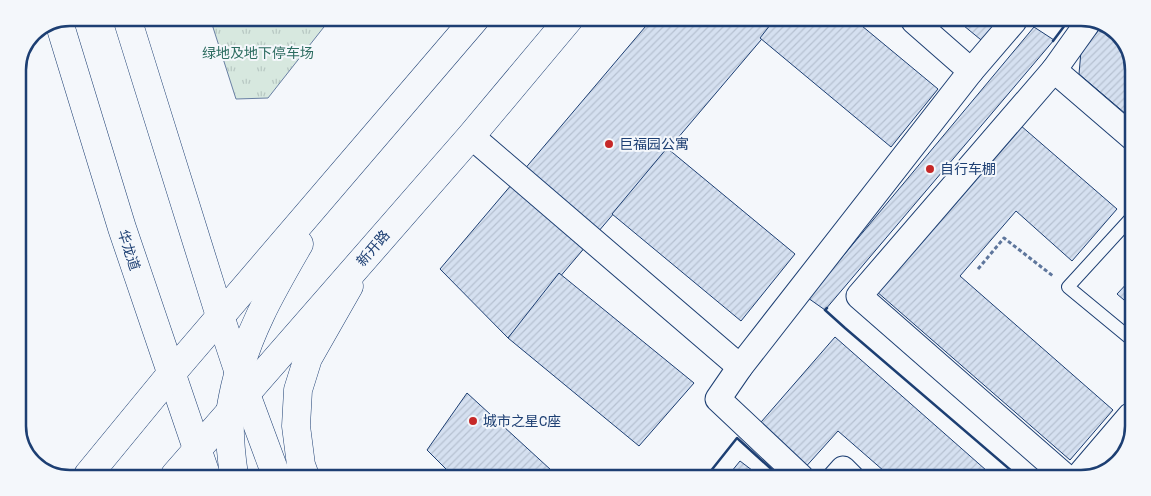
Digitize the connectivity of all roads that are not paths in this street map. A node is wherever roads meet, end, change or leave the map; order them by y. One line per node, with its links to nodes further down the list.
1 (129, 26): 15 (main road)
2 (469, 26): 12 (main road)
3 (563, 26): 11 (main road, 新开路)
4 (920, 26): 9 (street)
5 (1010, 26): 9 (street)
6 (61, 27): 18 (main road, 华龙道)
7 (1085, 27): 8 (street)
8 (1054, 70): 10 (street); 29 (street)
9 (971, 71): 17 (street)
10 (1125, 131)
11 (471, 136): 14 (main road, 新开路); 17 (street)
12 (327, 192): 15 (main road); 19 (main road)
13 (1125, 225): 16 (lane)
14 (369, 253): 19 (main road, 新开路); 27 (main road)
15 (220, 316): 18 (main road); 19 (main road)
16 (1125, 334)
17 (740, 367): 28 (street)
18 (171, 374): 21 (main road, 华龙道); 22 (main road)
19 (238, 392): 21 (main road, 新开路); 25 (main road); 26 (main road)
20 (1125, 422): 30 (street)
21 (196, 450): 23 (main road, 新开路); 24 (main road, 华龙道)
22 (92, 470)
23 (179, 470)
24 (204, 470)
25 (233, 470)
26 (274, 470)
27 (304, 470)
28 (794, 470)
29 (1058, 470)
30 (1084, 470)

